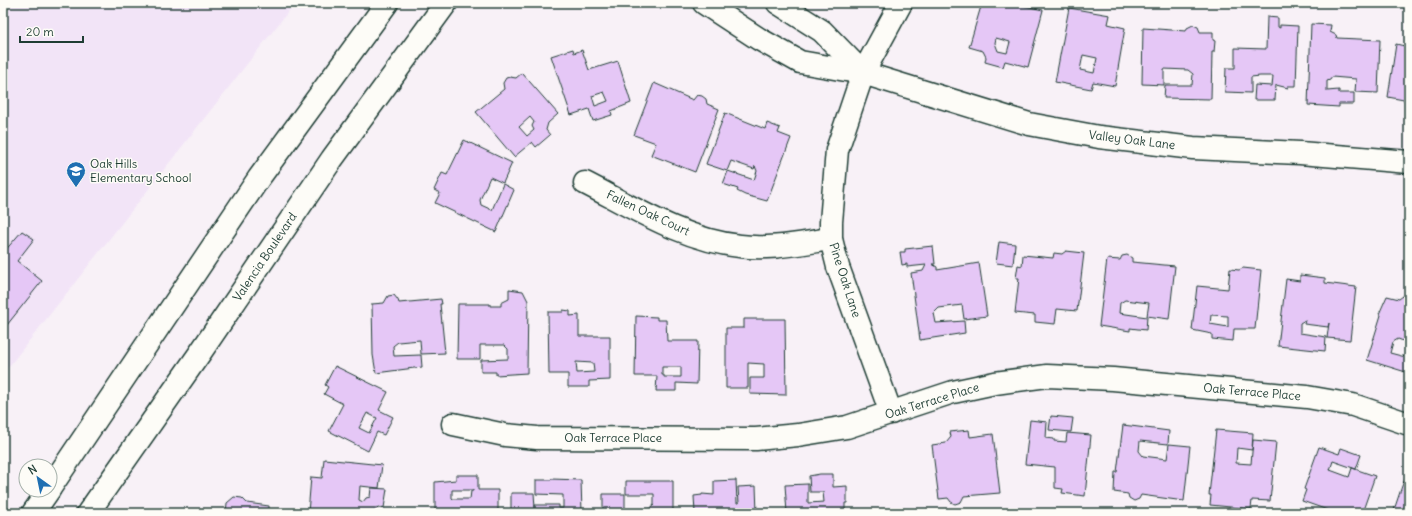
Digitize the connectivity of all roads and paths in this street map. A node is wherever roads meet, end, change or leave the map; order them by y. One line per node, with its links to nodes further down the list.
1 (387, 3): 13 (street)
2 (446, 3): 16 (street, Valencia Boulevard)
3 (704, 3): 6 (street, Valley Oak Lane)
4 (778, 3): 6 (street, Valley Oak Lane)
5 (901, 3): 6 (street, Pine Oak Lane)
6 (863, 73): 7 (street, Valley Oak Lane); 9 (street, Pine Oak Lane)
7 (1409, 162)
8 (585, 183): 9 (street, Fallen Oak Court)
9 (831, 239): 10 (street, Pine Oak Lane)
10 (891, 414): 11 (street, Oak Terrace Place); 12 (street, Oak Terrace Place)
11 (453, 424)
12 (1409, 424)
13 (58, 476)
14 (43, 498): 15 (street)
15 (33, 513)
16 (88, 513)

